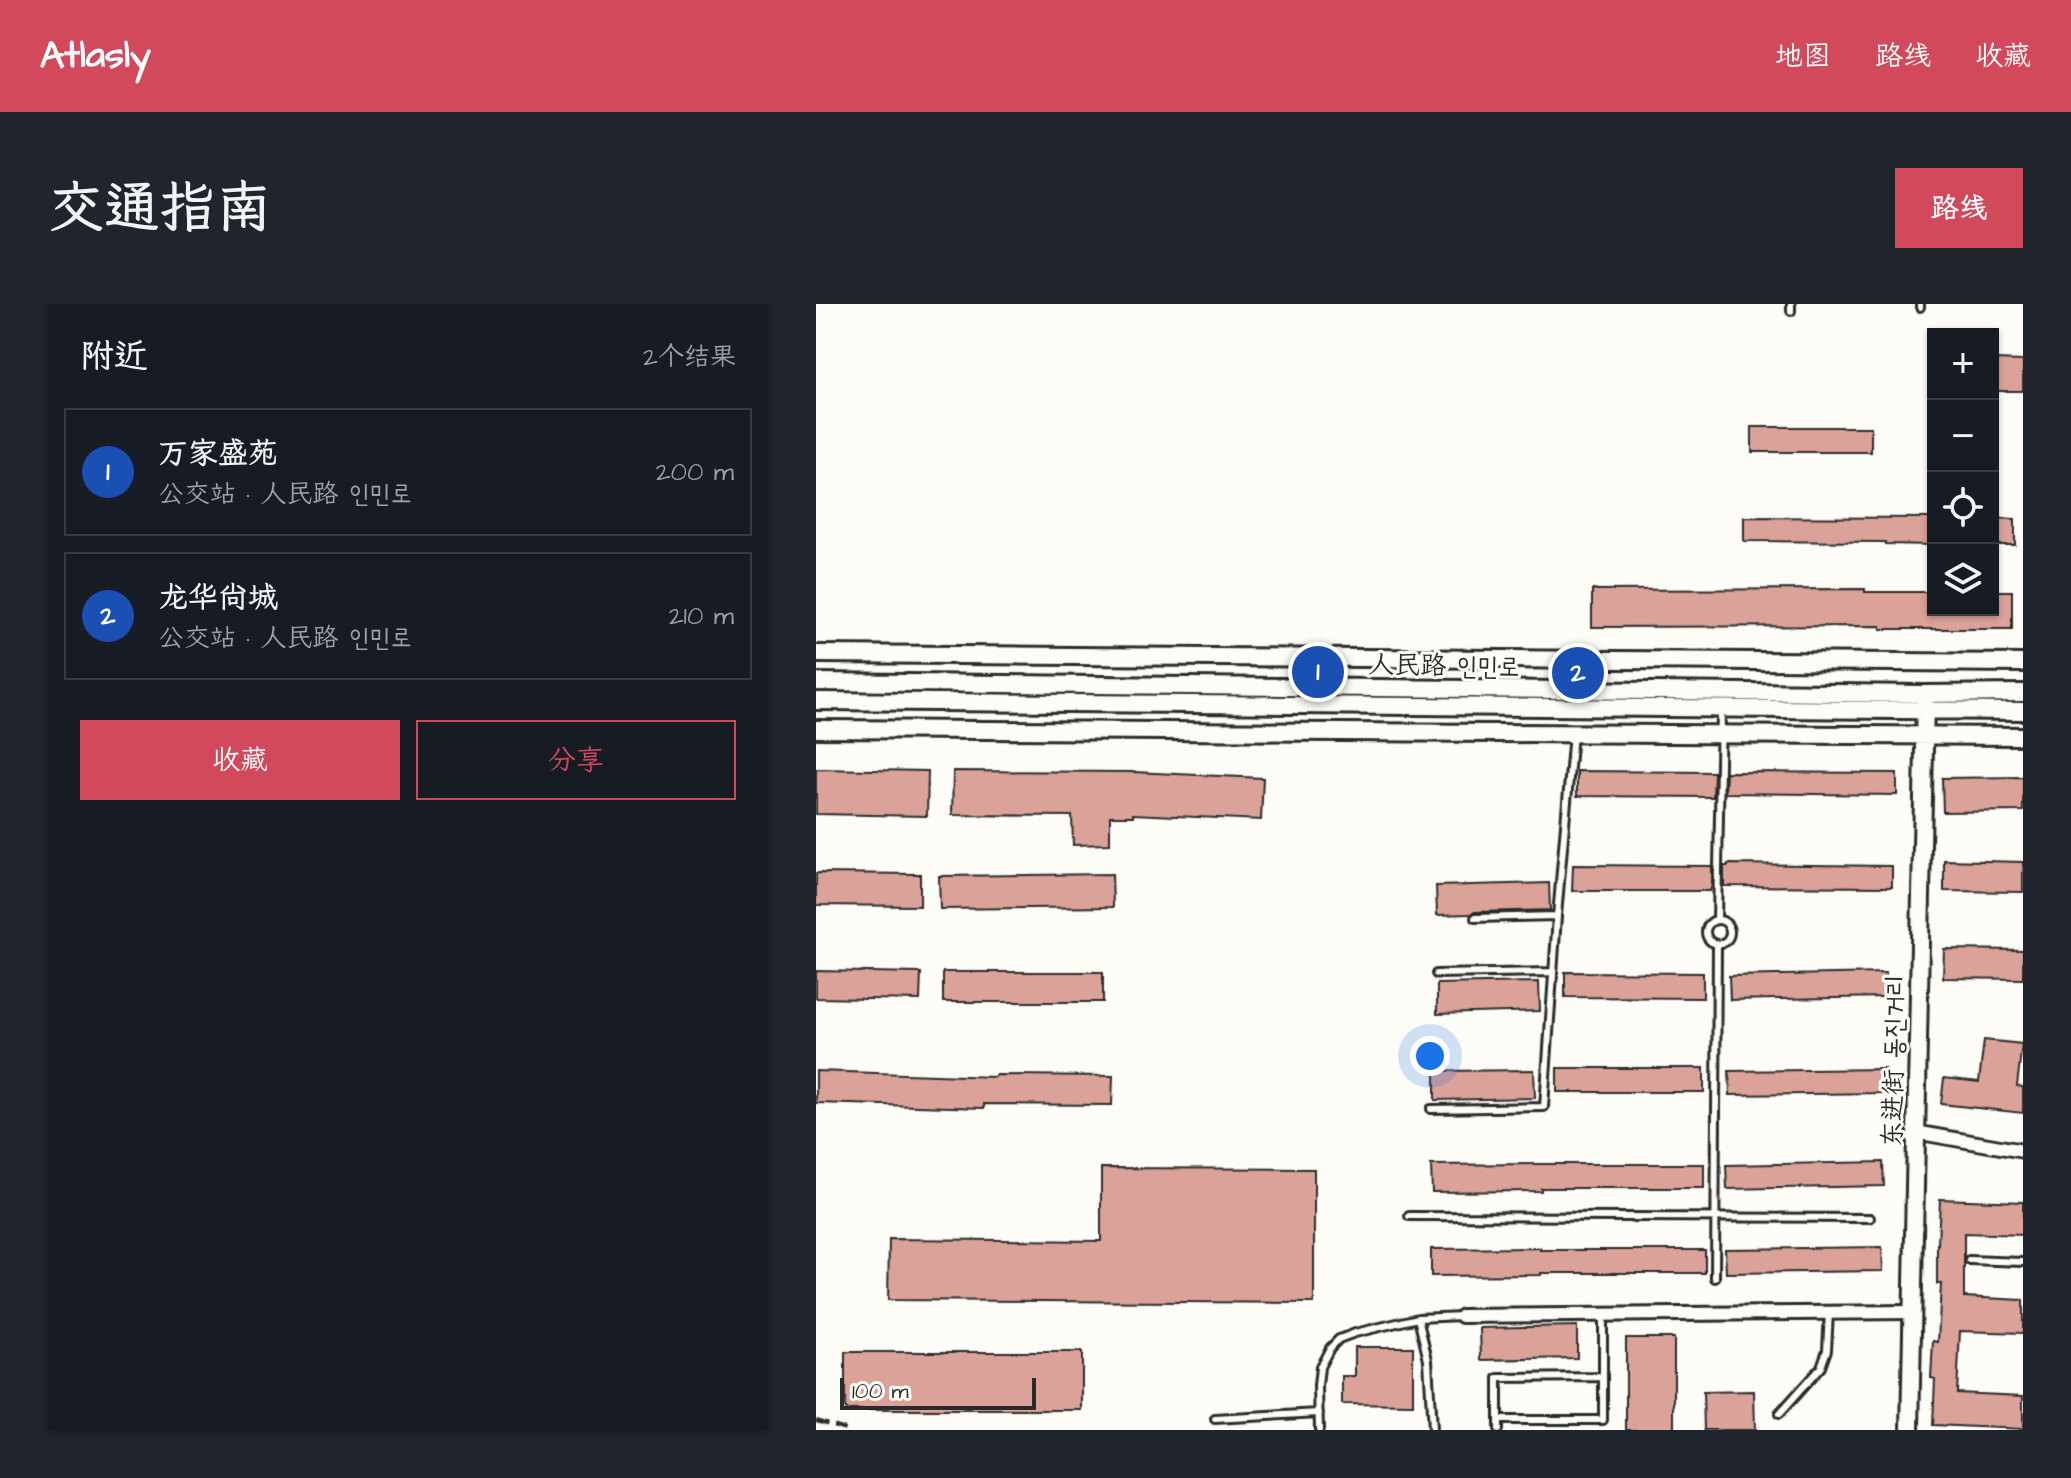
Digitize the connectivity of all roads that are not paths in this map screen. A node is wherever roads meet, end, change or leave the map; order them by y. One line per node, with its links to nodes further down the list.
1 (816, 654): 2 (street)
2 (2023, 663)
3 (816, 682): 6 (street, 人民路 인민로)
4 (2023, 693): 6 (street, 人民路 인민로)
5 (816, 701): 7 (street, 人民路 인민로)
6 (1925, 702): 7 (street, 人民路 인민로); 8 (street, 人民路 인민로); 12 (street, 东进街 동진거리)
7 (1721, 708): 11 (lane)
8 (2023, 711)
9 (816, 729): 10 (street)
10 (1573, 733): 11 (street); 14 (lane)
11 (1720, 735): 12 (street); 16 (lane)
12 (1924, 736): 13 (street); 21 (street, 东进街 동진거리)
13 (2023, 736)
14 (1557, 916): 15 (lane); 18 (lane)
15 (1475, 918)
16 (1717, 920): 17 (lane); 17 (lane)
17 (1717, 944): 24 (lane)
18 (1553, 972): 19 (lane); 20 (lane)
19 (1436, 974)
20 (1431, 1109)
21 (1915, 1132): 22 (street); 30 (street, 东进街 동진거리)
22 (2023, 1151)
23 (1409, 1216): 24 (lane)
24 (1715, 1217): 25 (lane); 28 (lane)
25 (1870, 1218)
26 (1969, 1260): 27 (lane)
27 (2023, 1262)
28 (1715, 1278)
29 (1829, 1312): 30 (street); 31 (street); 36 (lane)
30 (1912, 1312): 42 (street, 东进街 동진거리)
31 (1603, 1315): 32 (street); 34 (lane)
32 (1462, 1316): 33 (lane)
33 (1418, 1318): 35 (lane); 40 (lane)
34 (1603, 1377): 38 (lane); 38 (lane)
35 (1319, 1413): 37 (lane); 39 (lane)
36 (1779, 1414)
37 (1215, 1419)
38 (1498, 1420): 41 (lane)
39 (1319, 1430)
40 (1432, 1430)
41 (1498, 1430)
42 (1910, 1430)

